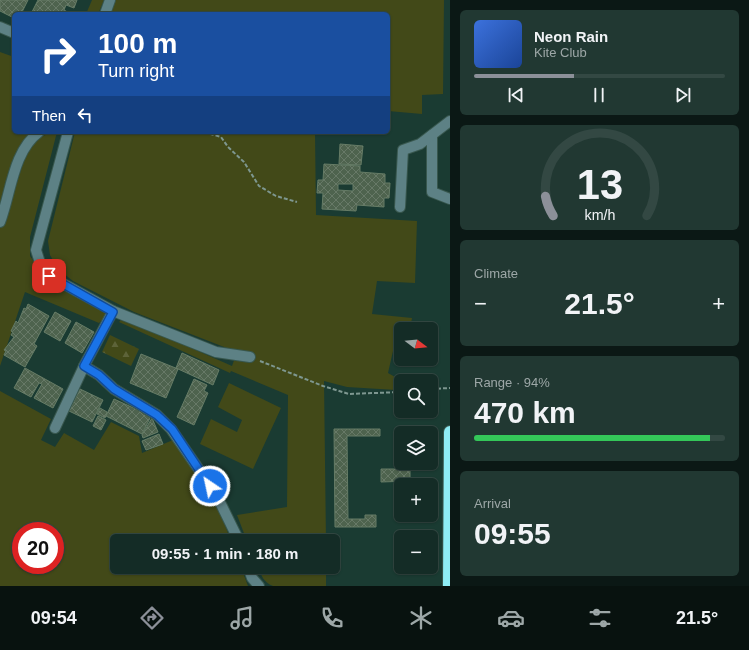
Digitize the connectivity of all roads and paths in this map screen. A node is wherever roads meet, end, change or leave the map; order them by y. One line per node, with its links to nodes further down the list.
1 (110, 0): 2 (lane)
2 (106, 12)
3 (0, 27): 4 (lane)
4 (12, 32)
5 (450, 121): 9 (lane)
6 (36, 134): 13 (lane)
7 (67, 134): 14 (lane)
8 (211, 134): 11 (path)
9 (432, 136): 10 (lane); 12 (lane)
10 (450, 199)
11 (297, 202)
12 (400, 207)
13 (0, 222)
14 (113, 312): 15 (lane); 16 (lane)
15 (250, 357): 19 (path)
16 (84, 366): 20 (lane); 22 (lane)
17 (450, 388): 18 (path)
18 (438, 389)
19 (394, 392)
20 (55, 428)
21 (450, 432): 25 (highway)
22 (236, 534)
23 (251, 574): 24 (lane)
24 (259, 586)
25 (448, 586)

